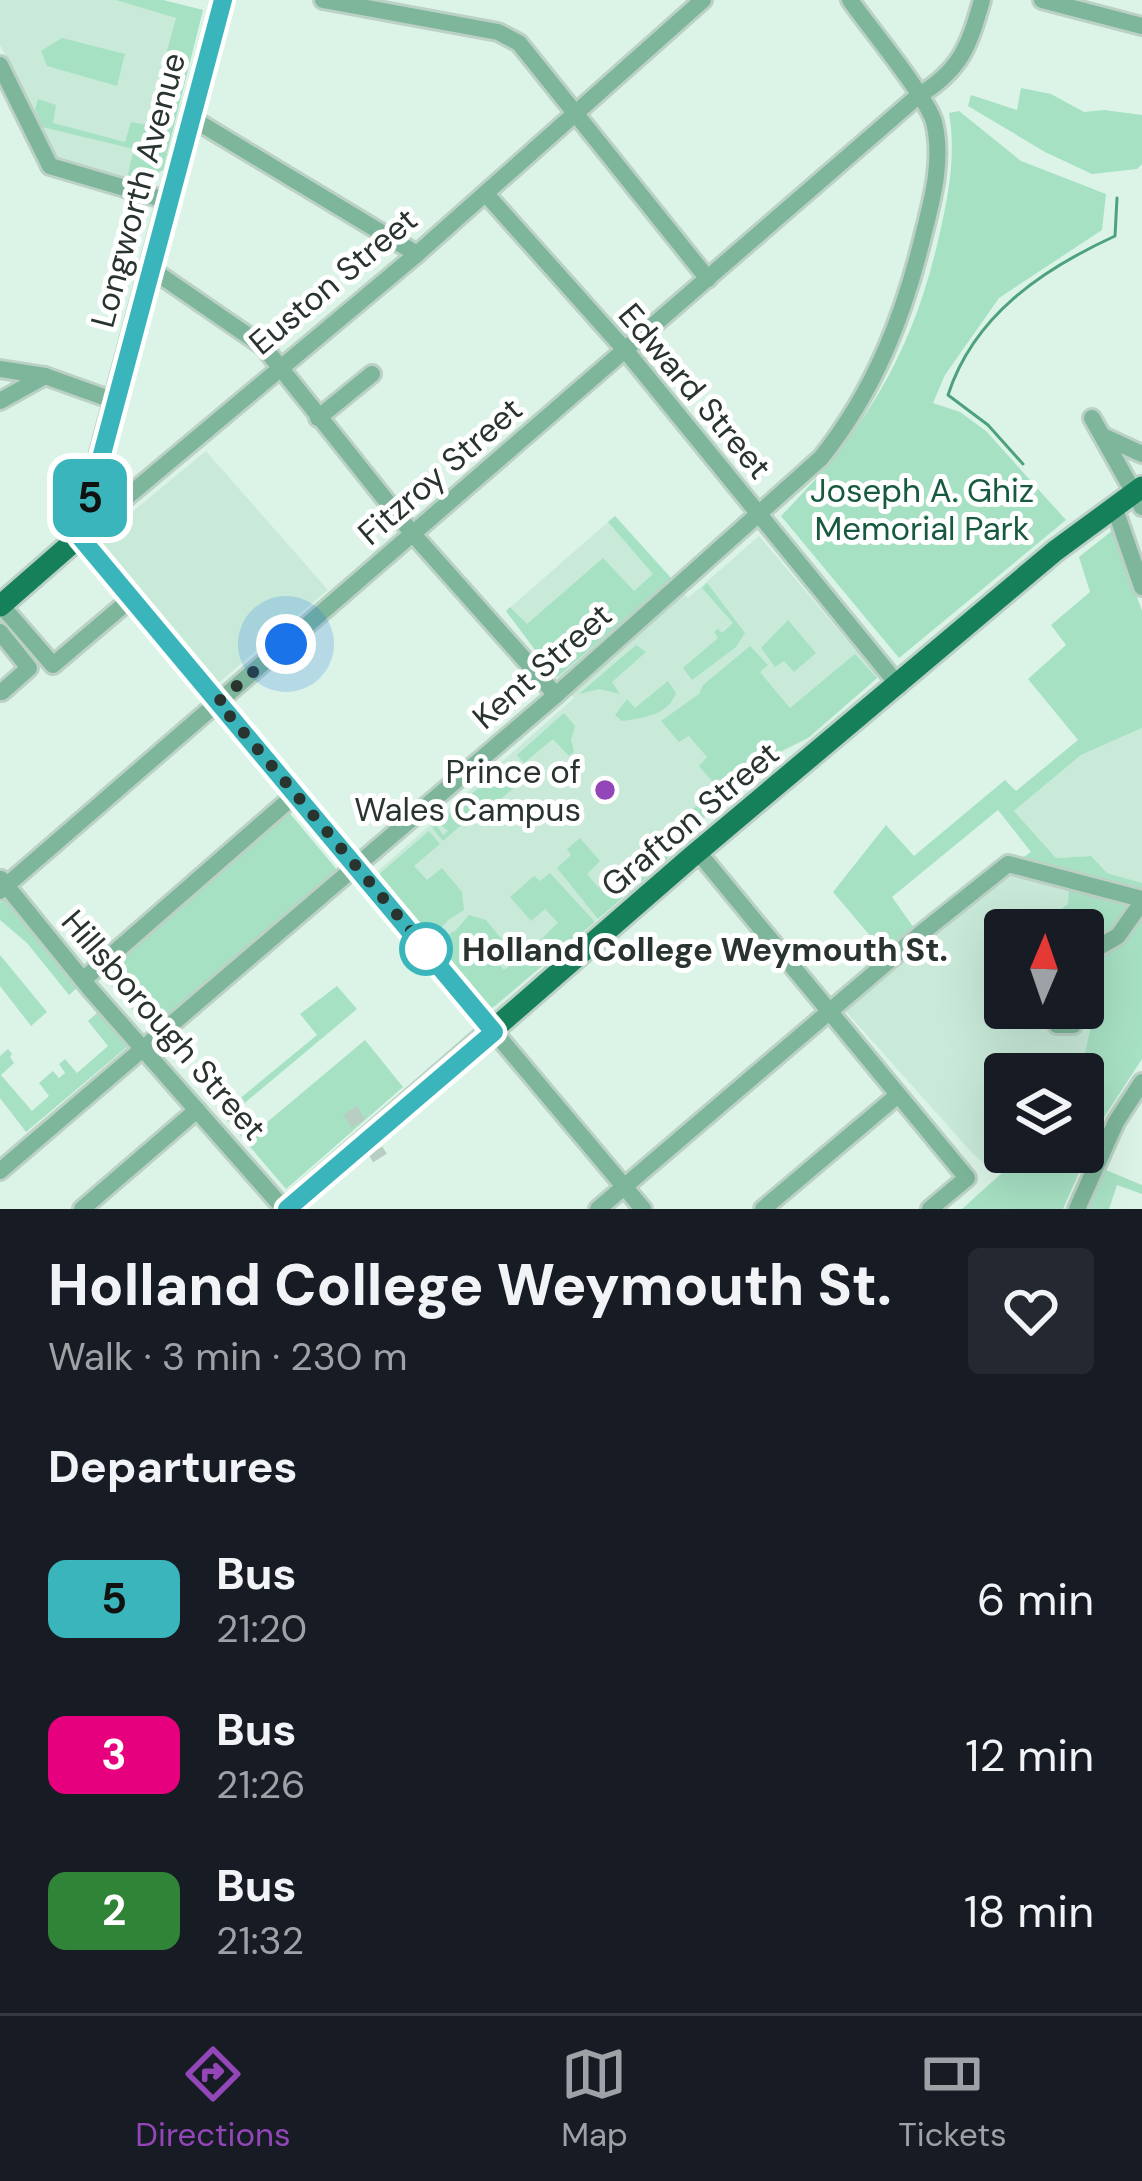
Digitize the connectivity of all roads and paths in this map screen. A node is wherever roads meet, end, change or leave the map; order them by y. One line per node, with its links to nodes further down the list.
1 (223, 0): 11 (main road, Longworth Avenue)
2 (322, 0): 10 (street)
3 (703, 0): 10 (street, Euston Street)
4 (850, 0): 9 (street, Kent Street)
5 (982, 0): 9 (street, Fitzroy Street)
6 (1042, 0): 7 (street)
7 (1142, 26)
8 (0, 65): 13 (street)
9 (918, 96): 16 (street, Fitzroy Street); 28 (street, Kent Street)
10 (578, 113): 12 (street, Euston Street); 16 (street)
11 (193, 119): 13 (main road, Longworth Avenue); 14 (street)
12 (486, 194): 14 (street, Euston Street); 17 (street, Edward Street)
13 (169, 201): 15 (main road, Longworth Avenue)
14 (417, 254): 19 (street, Euston Street)
15 (152, 268): 19 (street); 22 (main road, Longworth Avenue)
16 (708, 279): 17 (street, Fitzroy Street)
17 (626, 352): 28 (street, Edward Street); 29 (street, Fitzroy Street)
18 (0, 369): 21 (street)
19 (279, 370): 24 (street); 30 (street, Euston Street)
20 (372, 374): 24 (street)
21 (45, 376): 22 (street); 23 (street)
22 (115, 400): 30 (main road, Longworth Avenue)
23 (0, 401)
24 (318, 418): 29 (street)
25 (1142, 454): 26 (street)
26 (1139, 496): 27 (main road, Grafton Street)
27 (1114, 506): 31 (street); 35 (main road, Grafton Street)
28 (758, 514): 35 (street, Edward Street); 37 (street, Kent Street)
29 (412, 533): 37 (street); 38 (street, Fitzroy Street)
30 (80, 537): 32 (street); 33 (main road, Euston Street)
31 (1142, 587)
32 (132, 598): 33 (street); 38 (street)
33 (1, 605)
34 (0, 632): 36 (street)
35 (899, 686): 40 (main road, Grafton Street)
36 (2, 692)
37 (556, 695): 41 (street, Kent Street)
38 (218, 702): 39 (street); 42 (street, Fitzroy Street)
39 (296, 794): 41 (street); 45 (street)
40 (698, 852): 46 (street); 47 (main road, Grafton Street)
41 (357, 866): 47 (street); 48 (street, Kent Street)
42 (2, 885): 45 (street, Hillsborough Street)
43 (1142, 901): 44 (street); 46 (street)
44 (1104, 944)
45 (82, 980): 48 (street, Hillsborough Street)
46 (830, 1011): 50 (street); 53 (street)
47 (494, 1032): 53 (street); 55 (main road, Grafton Street)
48 (143, 1047): 51 (street, Hillsborough Street); 52 (street, Kent Street)
49 (1142, 1082): 60 (street)
50 (898, 1095): 58 (street); 59 (street)
51 (197, 1110): 54 (street); 55 (street, Hillsborough Street)
52 (0, 1171)
53 (624, 1187): 56 (street); 57 (street)
54 (82, 1209)
55 (285, 1209)
56 (598, 1209)
57 (643, 1209)
58 (763, 1209)
59 (930, 1209)
60 (1077, 1209)

